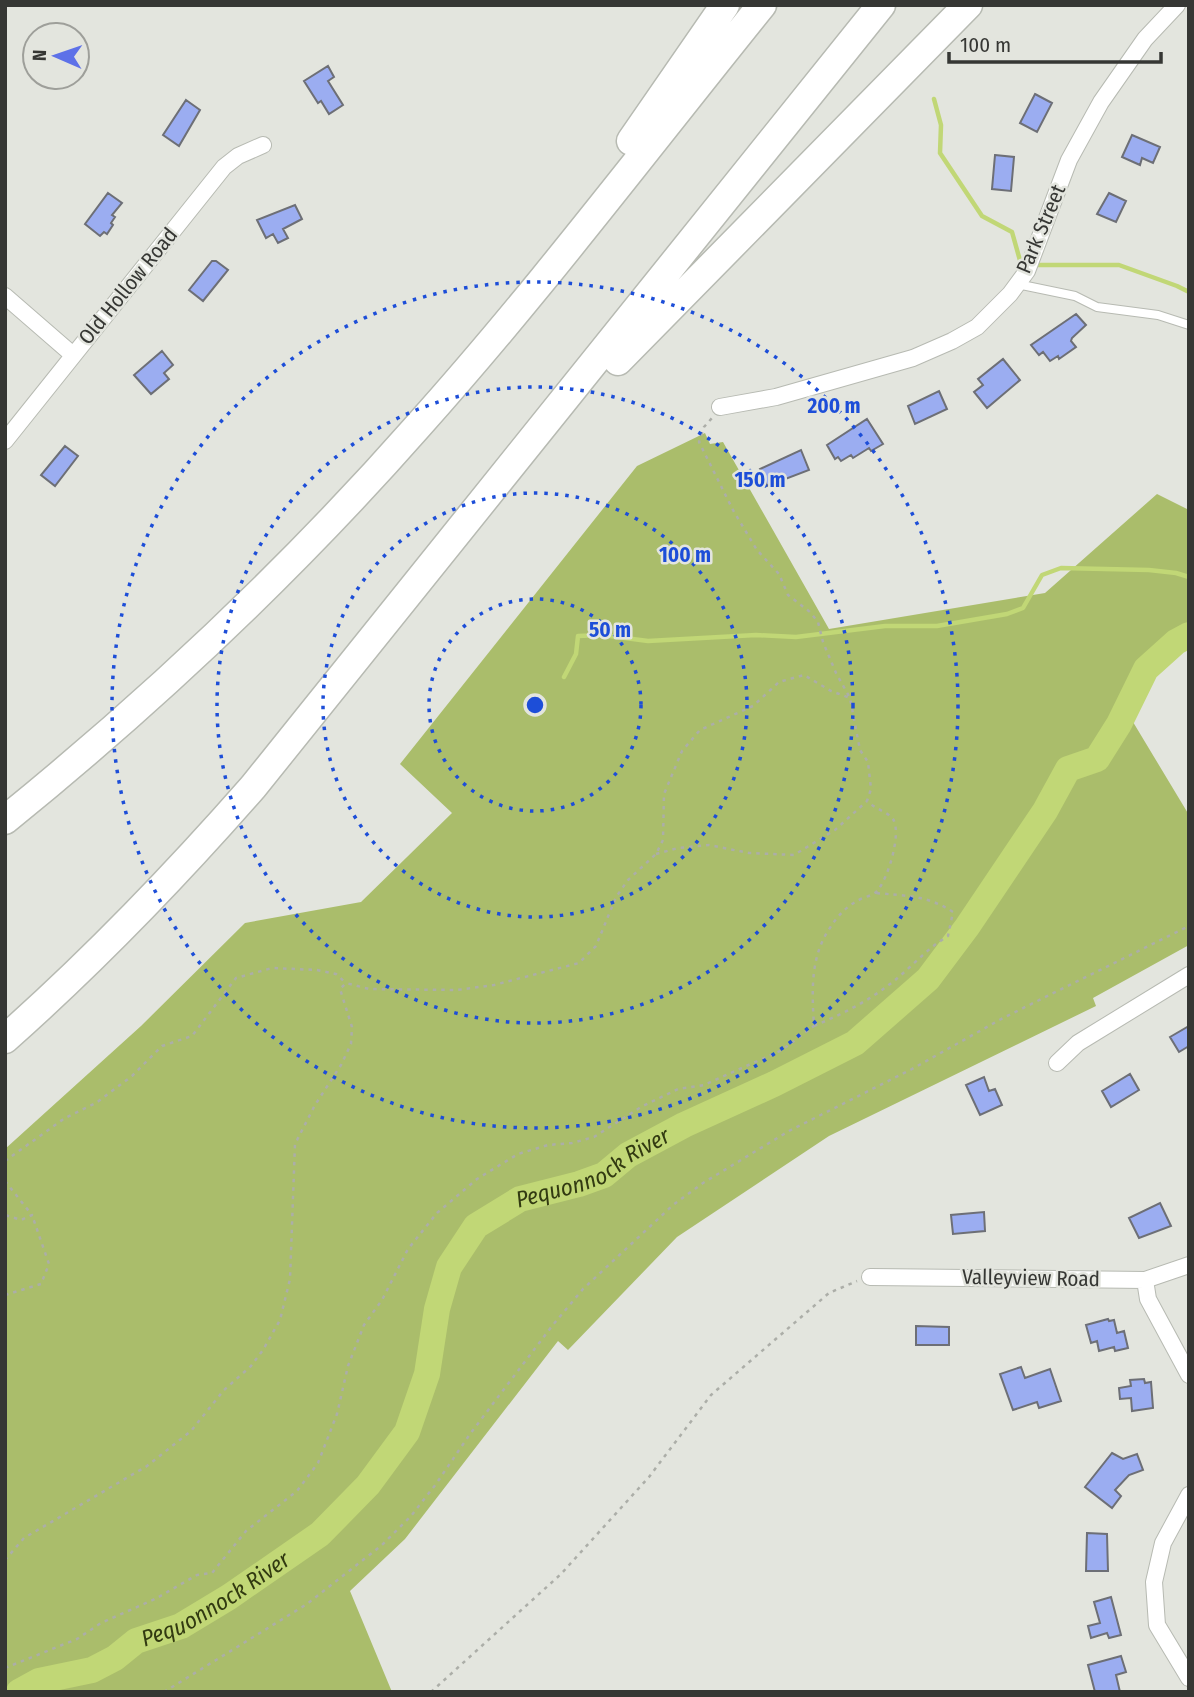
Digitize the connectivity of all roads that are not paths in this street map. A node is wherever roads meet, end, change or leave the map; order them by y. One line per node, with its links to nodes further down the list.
1 (725, 5): 10 (highway)
2 (762, 5): 10 (highway)
3 (881, 5): 14 (highway)
4 (968, 5): 14 (highway)
5 (1177, 5): 7 (street, Park Street)
6 (263, 145): 11 (street, Old Hollow Road)
7 (1025, 271): 9 (lane); 12 (street, Park Street)
8 (5, 296): 11 (street)
9 (1189, 325)
10 (484, 349): 15 (highway)
11 (73, 355): 13 (street, Old Hollow Road)
12 (720, 407)
13 (5, 441)
14 (448, 546): 17 (highway)
15 (5, 820)
16 (1189, 975): 18 (street)
17 (5, 1039)
18 (1057, 1063)
19 (1189, 1265): 21 (street, Valleyview Road)
20 (870, 1277): 21 (street, Valleyview Road)
21 (1145, 1280): 22 (street)
22 (1189, 1375)
23 (1189, 1495): 24 (street)
24 (1189, 1678)

